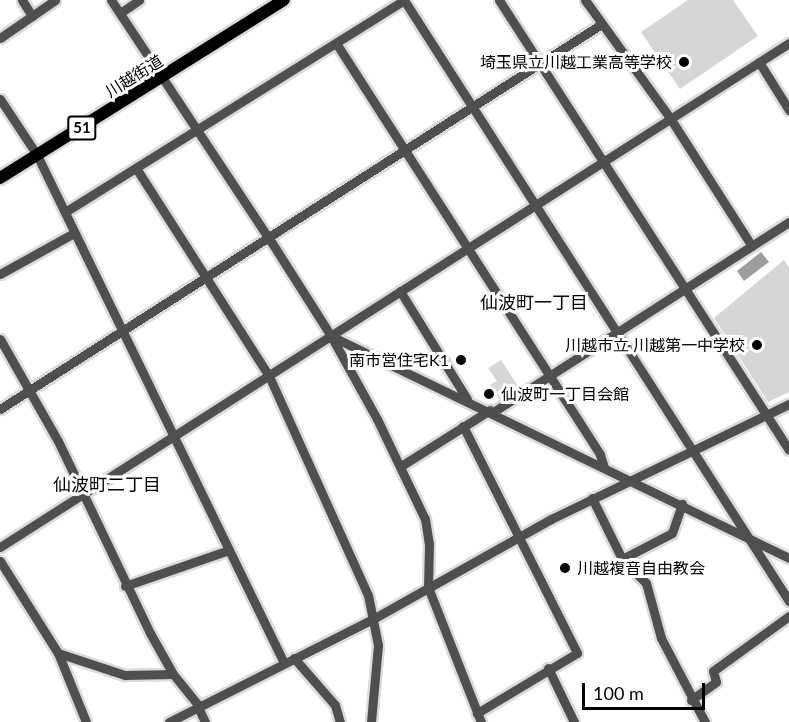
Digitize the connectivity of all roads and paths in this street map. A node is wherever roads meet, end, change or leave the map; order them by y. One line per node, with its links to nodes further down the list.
1 (22, 0): 10 (street)
2 (55, 0): 10 (street)
3 (111, 0): 9 (street)
4 (139, 0): 9 (street)
5 (284, 0): 17 (main road, 川越街道 / 51)
6 (404, 0): 13 (street); 19 (street)
7 (499, 0): 15 (street)
8 (585, 0): 11 (street)
9 (120, 13): 17 (street)
10 (32, 16): 12 (street)
11 (600, 25): 15 (street); 21 (street)
12 (0, 38)
13 (336, 43): 22 (street); 23 (street)
14 (789, 43): 16 (street)
15 (540, 63): 19 (street); 25 (street)
16 (759, 63): 20 (street); 21 (street)
17 (163, 77): 22 (street); 24 (main road, 川越街道 / 51)
18 (0, 99): 24 (street)
19 (471, 106): 23 (street); 28 (street)
20 (789, 110)
21 (670, 118): 25 (street); 33 (street)
22 (198, 129): 26 (street); 32 (street)
23 (406, 150): 32 (street); 34 (street)
24 (38, 155): 27 (main road, 川越街道 / 51); 29 (street)
25 (602, 162): 28 (street); 37 (street)
26 (136, 168): 29 (street); 36 (street)
27 (0, 178)
28 (536, 205): 34 (street); 40 (street)
29 (65, 212): 31 (street)
30 (789, 222): 33 (street)
31 (74, 233): 35 (street); 39 (street)
32 (268, 238): 36 (street); 41 (street)
33 (752, 246): 37 (street)
34 (468, 247): 38 (street); 43 (street)
35 (0, 274)
36 (206, 278): 39 (street); 44 (street)
37 (684, 289): 40 (street); 50 (street)
38 (400, 291): 41 (street); 46 (street)
39 (123, 331): 45 (street); 52 (street)
40 (617, 331): 43 (street); 54 (street)
41 (331, 336): 44 (street); 46 (street); 55 (street)
42 (2, 345): 45 (street)
43 (550, 375): 49 (street); 56 (street)
44 (269, 376): 52 (street); 72 (street)
45 (30, 390): 48 (street); 58 (street)
46 (467, 399): 49 (street)
47 (789, 404): 50 (street)
48 (0, 409)
49 (491, 411): 51 (street); 56 (street)
50 (767, 415): 53 (street); 54 (street)
51 (463, 426): 55 (street); 61 (street)
52 (174, 437): 58 (street); 64 (street)
53 (789, 450)
54 (694, 451): 57 (street); 62 (street)
55 (401, 466): 69 (street)
56 (604, 466): 57 (street)
57 (633, 480): 59 (street); 60 (street)
58 (84, 494): 63 (street); 68 (street)
59 (592, 498): 61 (street); 66 (street)
60 (682, 504): 62 (street); 66 (street)
61 (518, 536): 69 (street); 76 (street)
62 (750, 539): 65 (street); 70 (street)
63 (0, 547)
64 (229, 550): 68 (street); 75 (street)
65 (789, 558)
66 (622, 559): 78 (street)
67 (0, 561): 73 (street)
68 (124, 586): 77 (street)
69 (428, 587): 72 (street); 80 (street)
70 (789, 600)
71 (789, 616): 78 (street)
72 (371, 620): 74 (street); 86 (street)
73 (58, 653): 77 (street); 82 (street)
74 (294, 658): 75 (street); 85 (street)
75 (284, 663): 79 (street)
76 (548, 668): 80 (street); 87 (street)
77 (173, 674): 79 (street)
78 (691, 700): 81 (street)
79 (198, 706): 83 (street); 84 (street)
80 (477, 719)
81 (700, 721)
82 (86, 722)
83 (169, 722)
84 (205, 722)
85 (340, 722)
86 (371, 722)
87 (574, 722)

